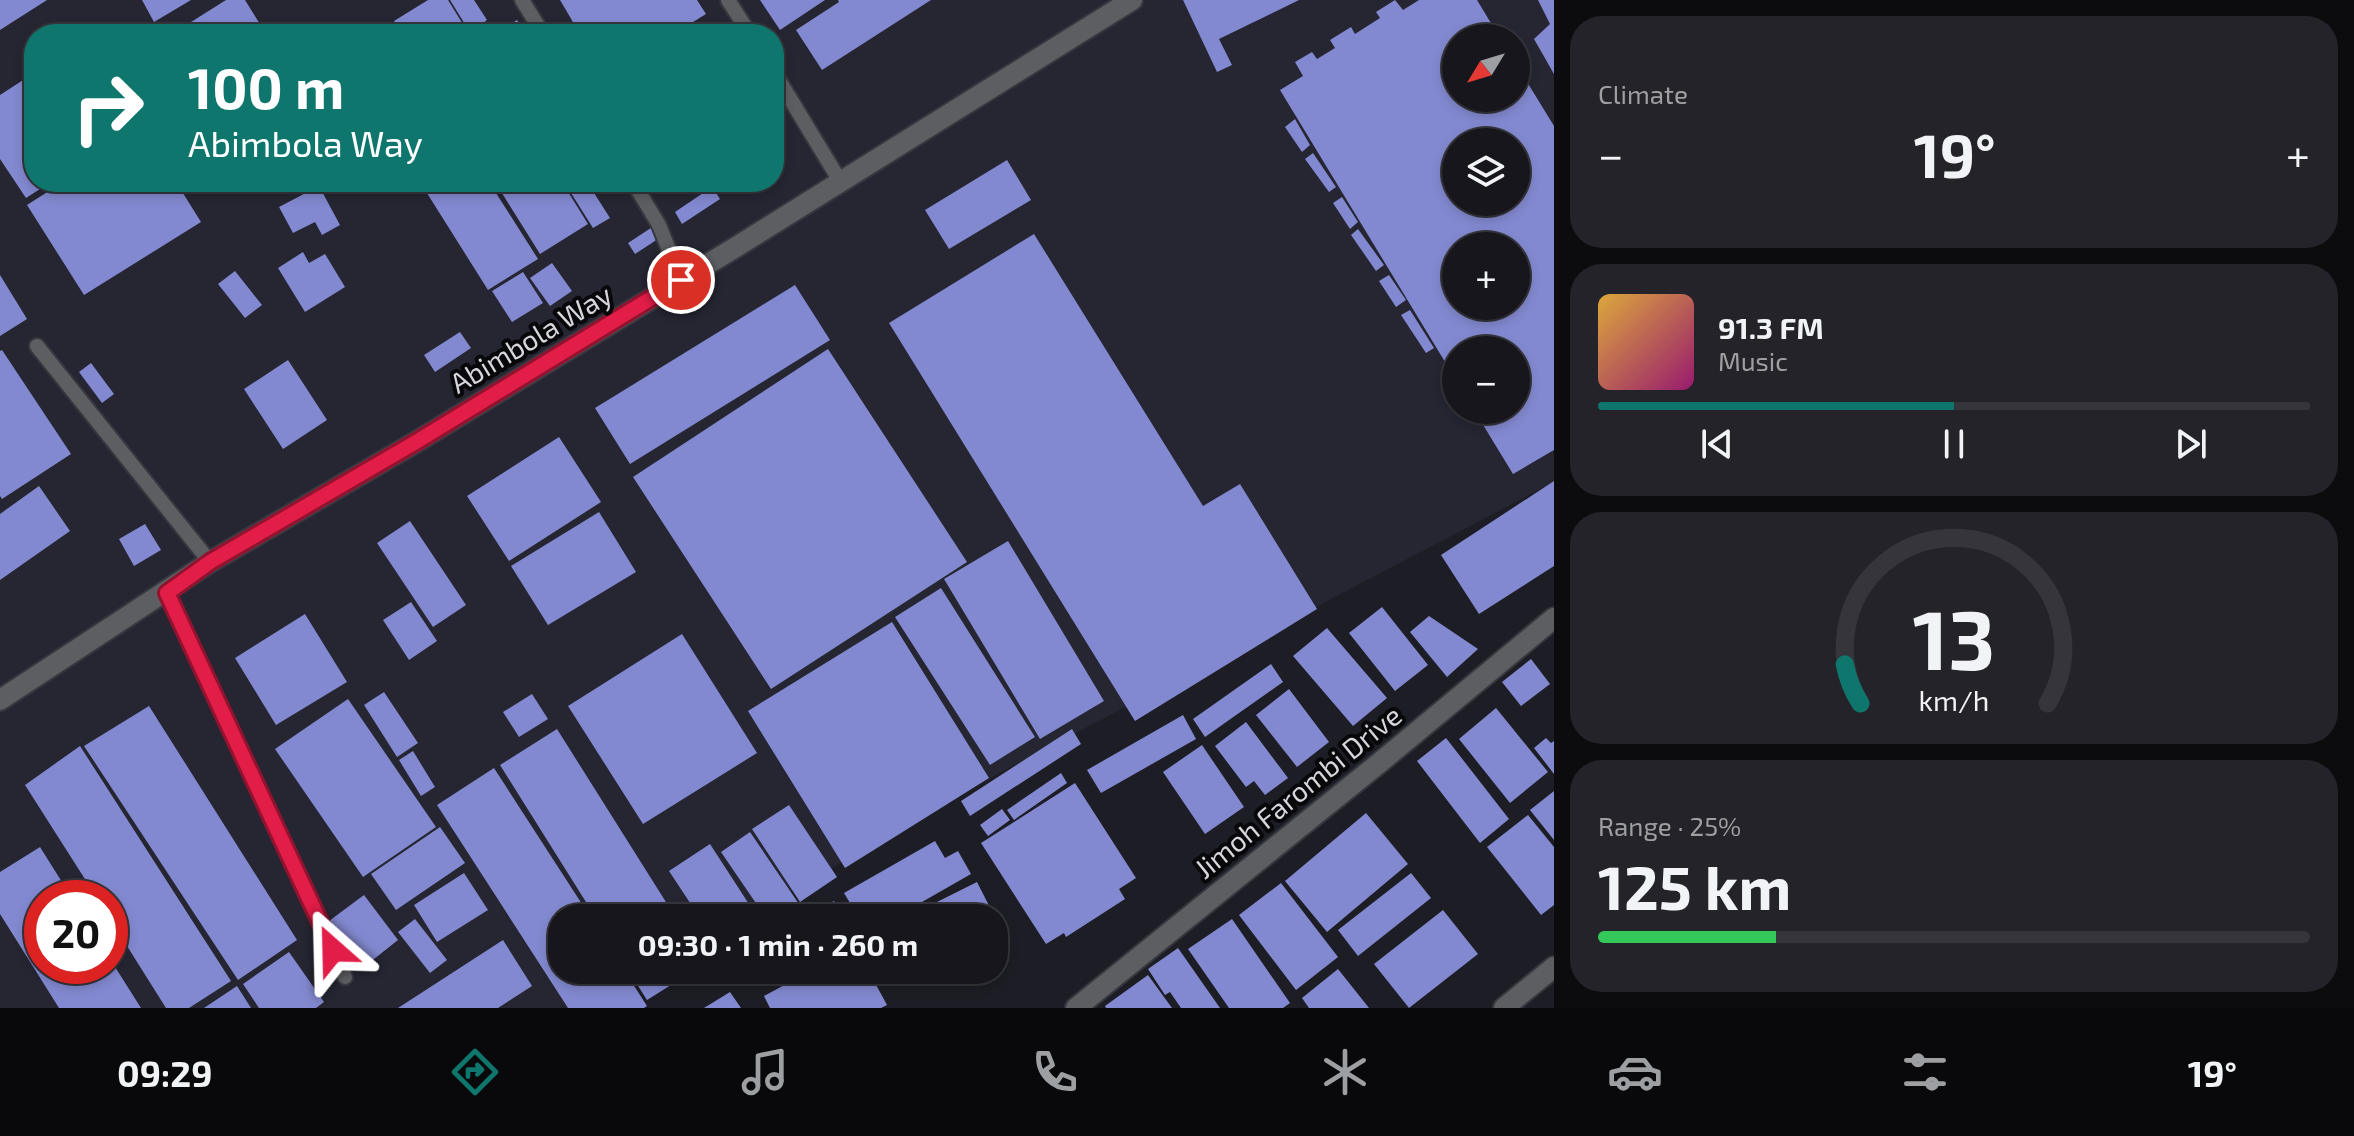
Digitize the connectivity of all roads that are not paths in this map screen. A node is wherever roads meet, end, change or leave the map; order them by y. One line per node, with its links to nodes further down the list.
1 (522, 0): 4 (lane)
2 (728, 0): 5 (lane)
3 (1126, 1): 7 (street, Abimbola Way)
4 (537, 24)
5 (744, 24)
6 (784, 89): 7 (lane)
7 (840, 181): 9 (street, Abimbola Way)
8 (639, 192): 9 (lane)
9 (681, 280): 11 (street, Abimbola Way)
10 (37, 346): 11 (lane)
11 (210, 562): 12 (street, Abimbola Way)
12 (167, 593): 14 (street, Abimbola Way); 16 (lane)
13 (1554, 618): 17 (street, Jimoh Farombi Drive)
14 (0, 700)
15 (1554, 967): 18 (street)
16 (345, 977)
17 (1076, 1008)
18 (1504, 1008)

